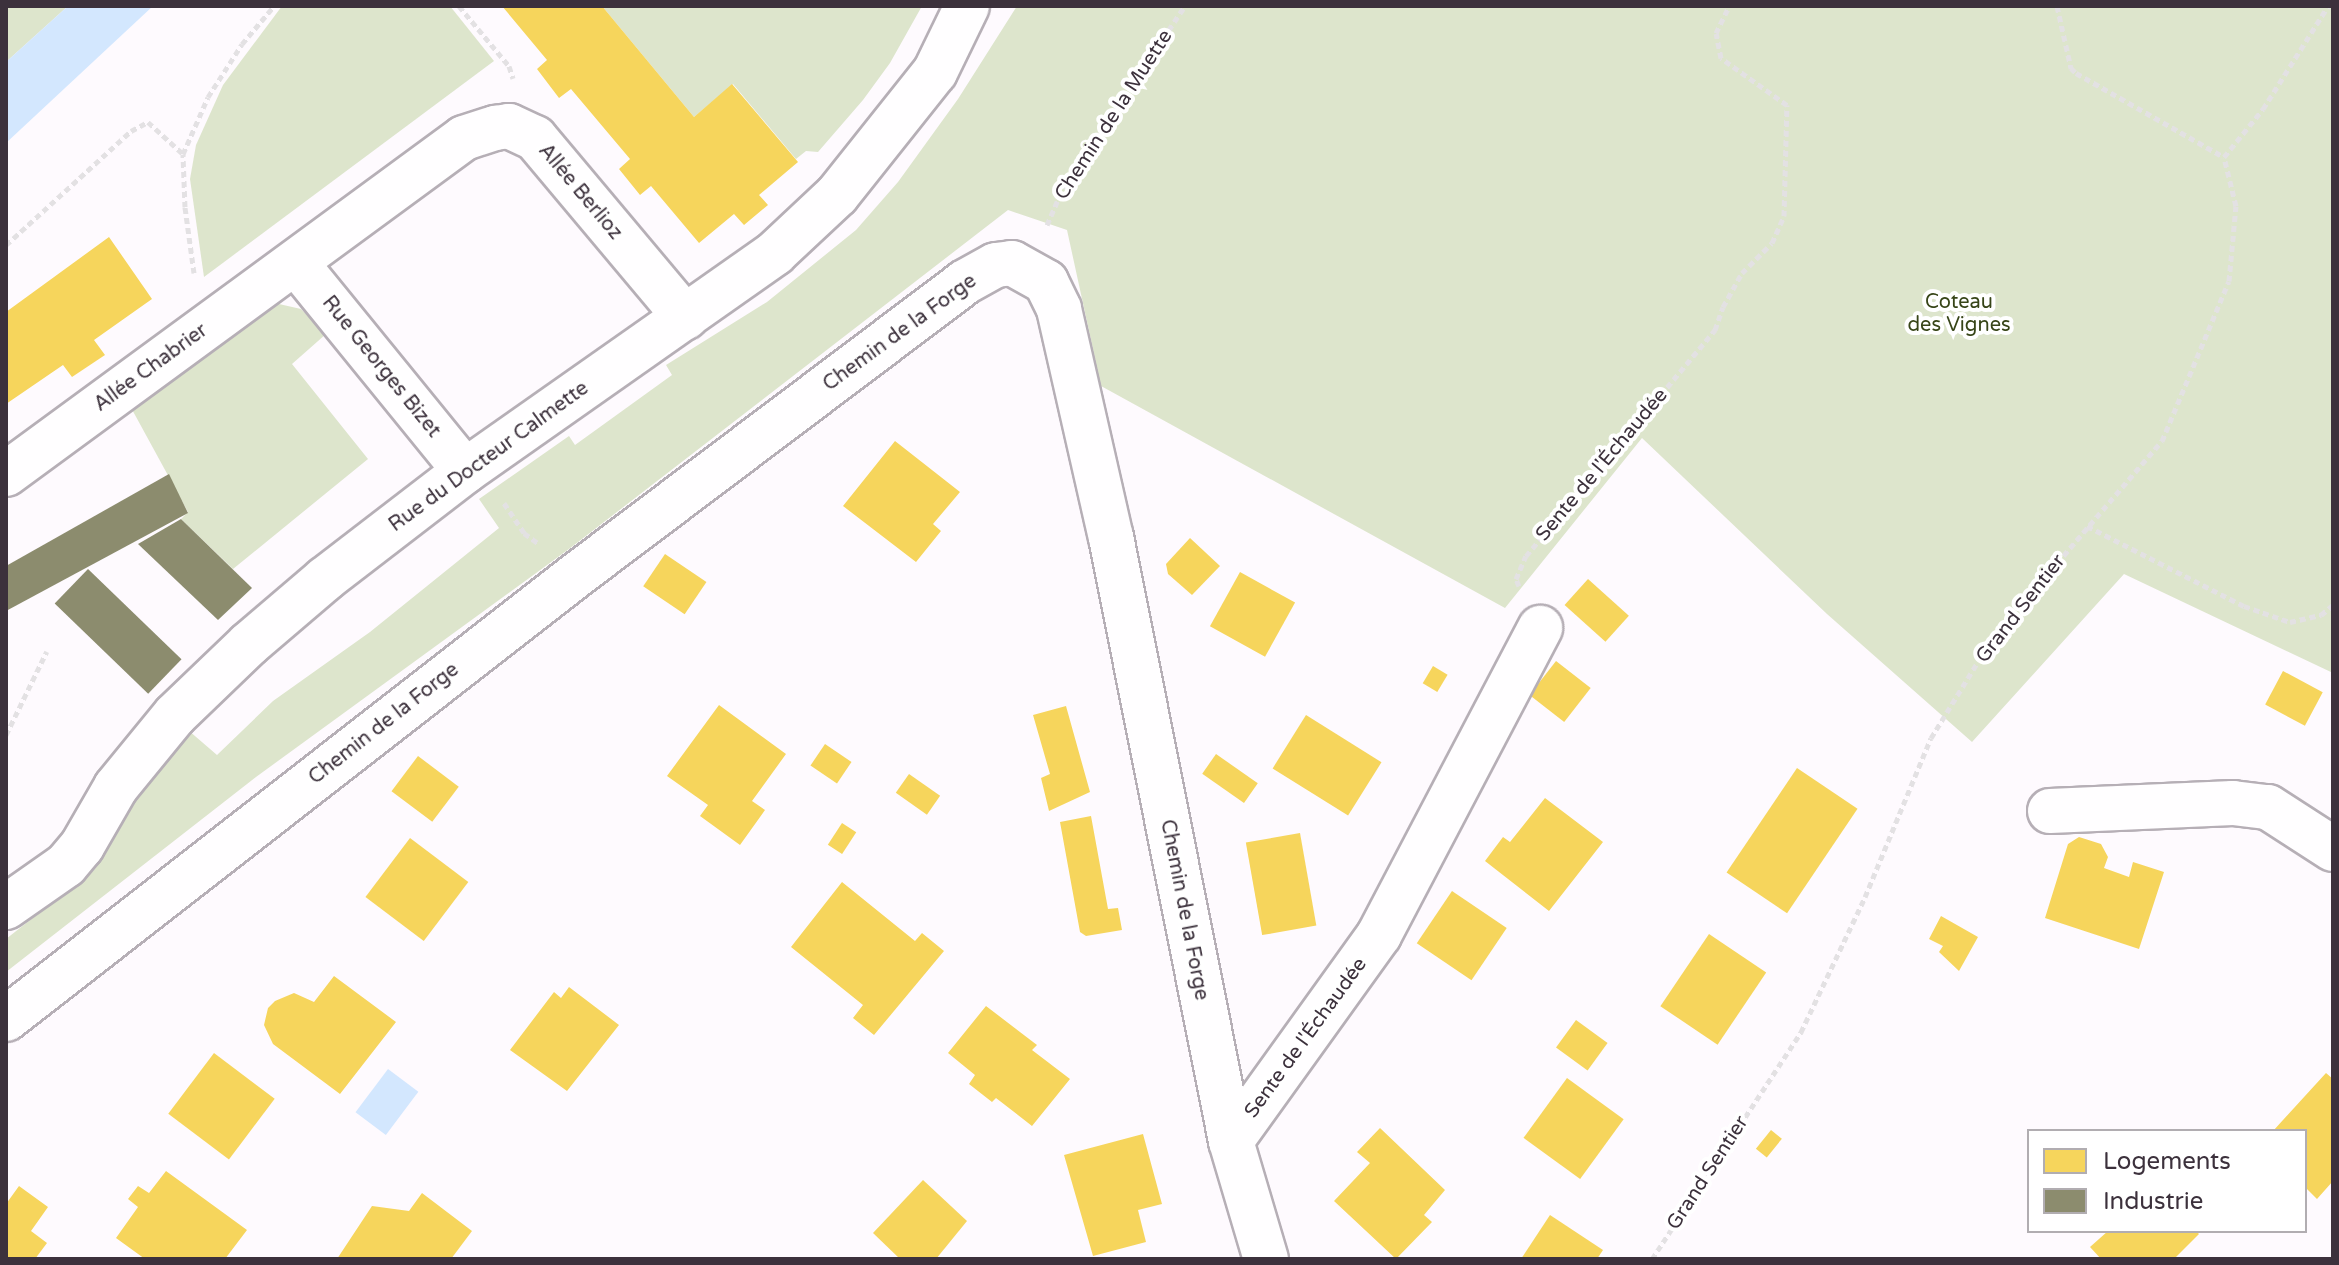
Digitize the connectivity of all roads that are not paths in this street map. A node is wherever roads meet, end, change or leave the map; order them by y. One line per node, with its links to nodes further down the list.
1 (967, 6): 3 (street, Rue du Docteur Calmette)
2 (296, 263): 3 (street, Allée Berlioz); 4 (street, Rue Georges Bizet); 5 (street, Allée Chabrier)
3 (685, 317): 4 (street, Rue du Docteur Calmette)
4 (465, 471): 9 (street, Rue du Docteur Calmette)
5 (6, 474)
6 (1540, 628): 11 (street, Sente de l'Échaudée)
7 (2050, 811): 8 (street)
8 (2333, 849)
9 (6, 907)
10 (6, 1019): 11 (street, Chemin de la Forge)
11 (1231, 1141): 12 (street, Chemin de la Forge)
12 (1266, 1259)

